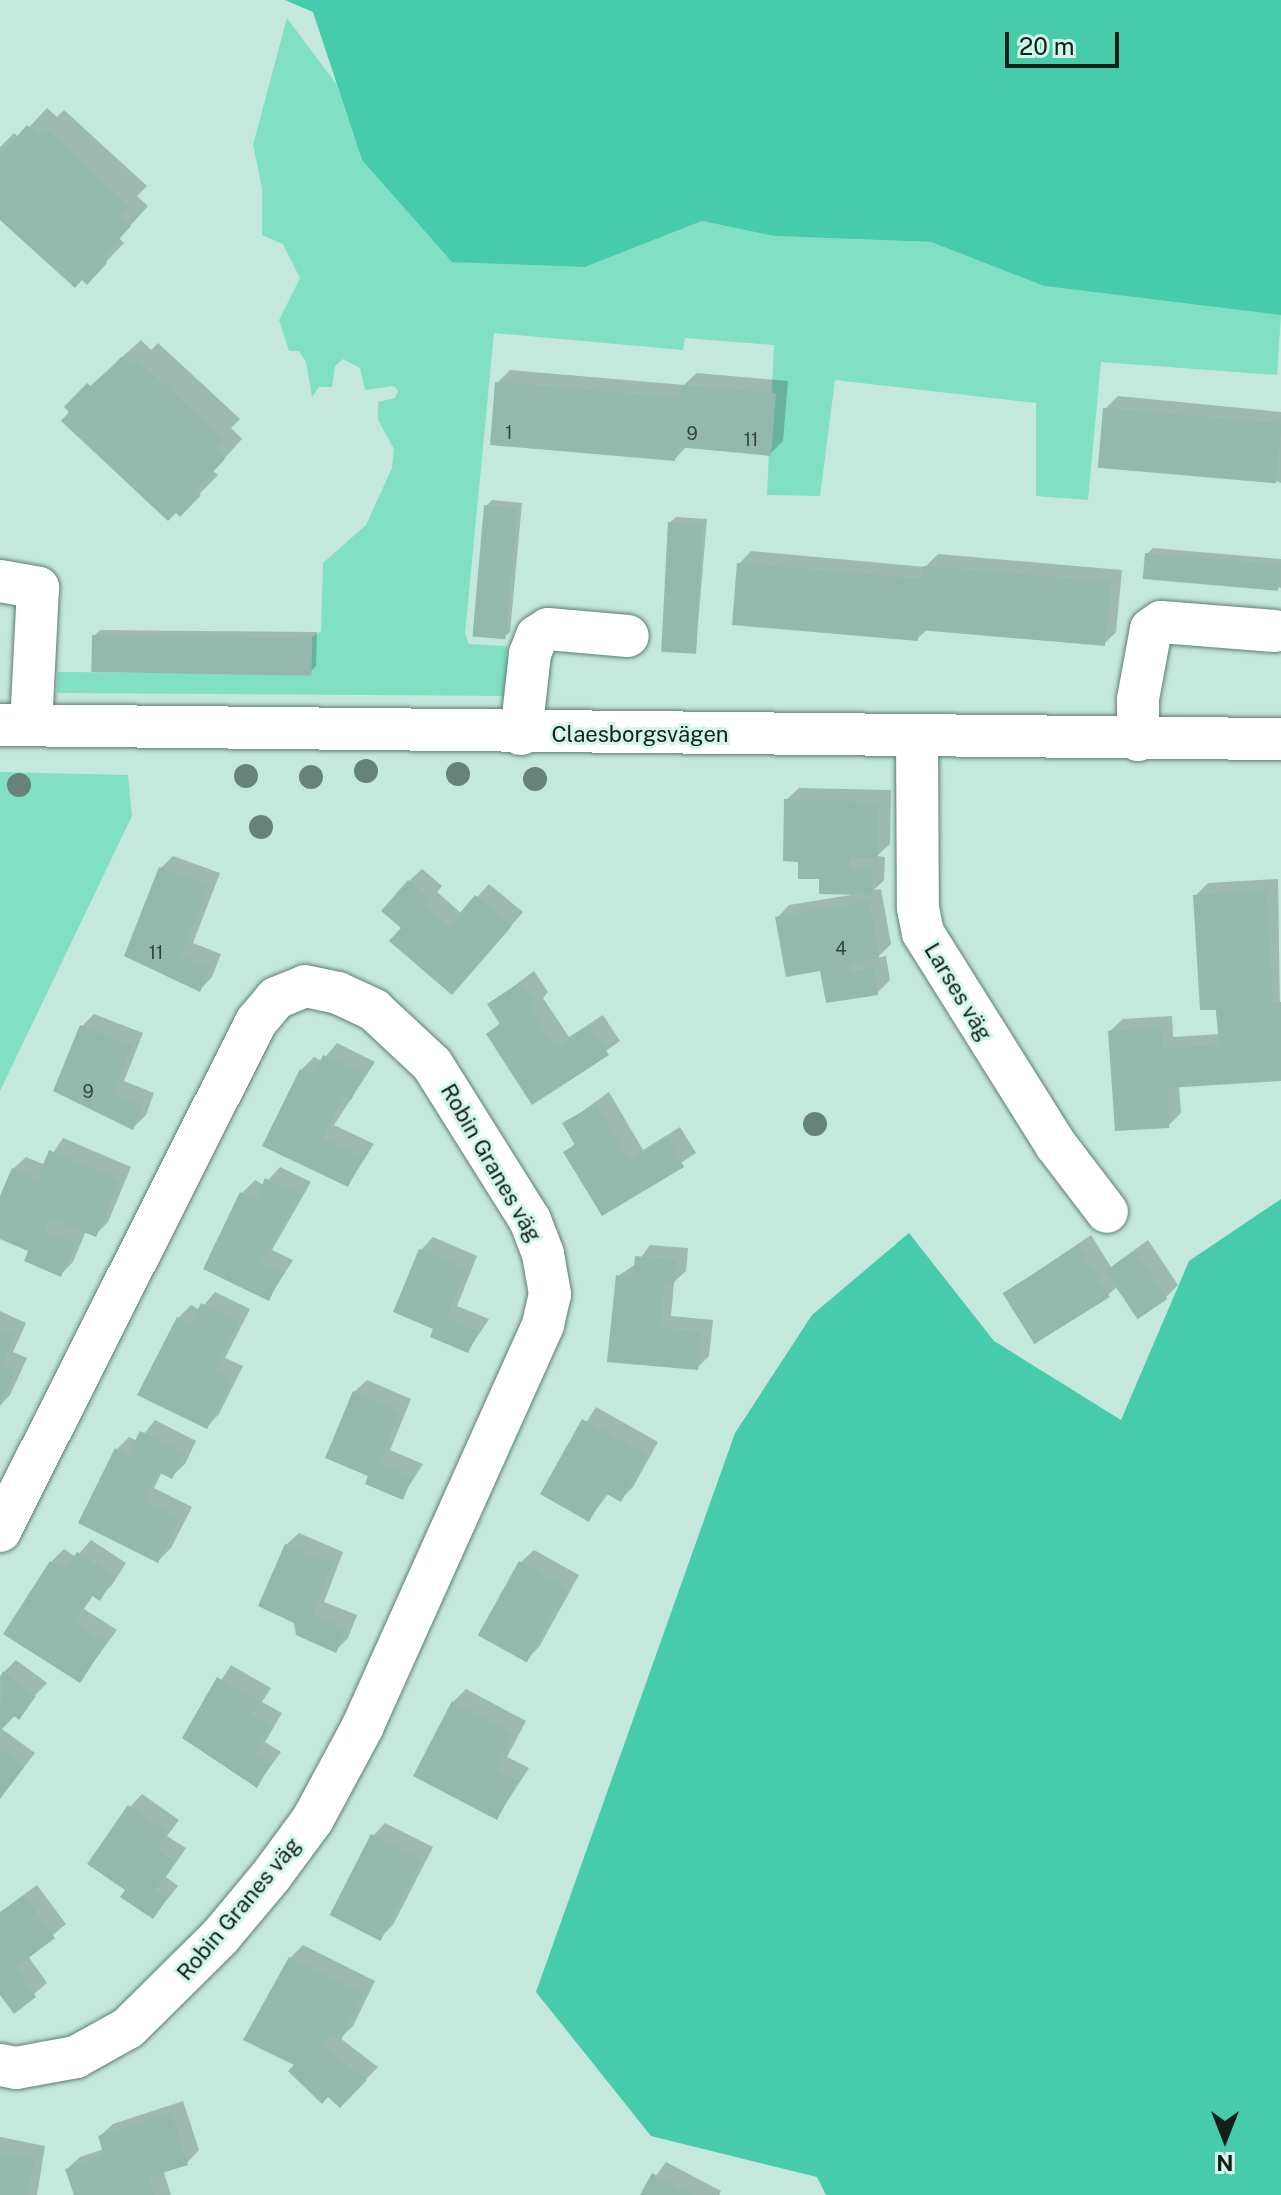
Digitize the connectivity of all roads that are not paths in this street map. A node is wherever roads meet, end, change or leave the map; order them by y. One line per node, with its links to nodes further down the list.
1 (0, 581): 4 (street)
2 (1275, 631): 8 (street)
3 (628, 636): 5 (street)
4 (16, 725): 5 (street, Claesborgsvägen)
5 (521, 734): 6 (street, Claesborgsvägen)
6 (917, 736): 8 (street, Claesborgsvägen); 9 (street, Larses väg)
7 (1281, 739): 8 (street, Claesborgsvägen)
8 (1138, 740)
9 (1107, 1212)
10 (0, 1531): 11 (street, Robin Granes väg)
11 (0, 2065)

